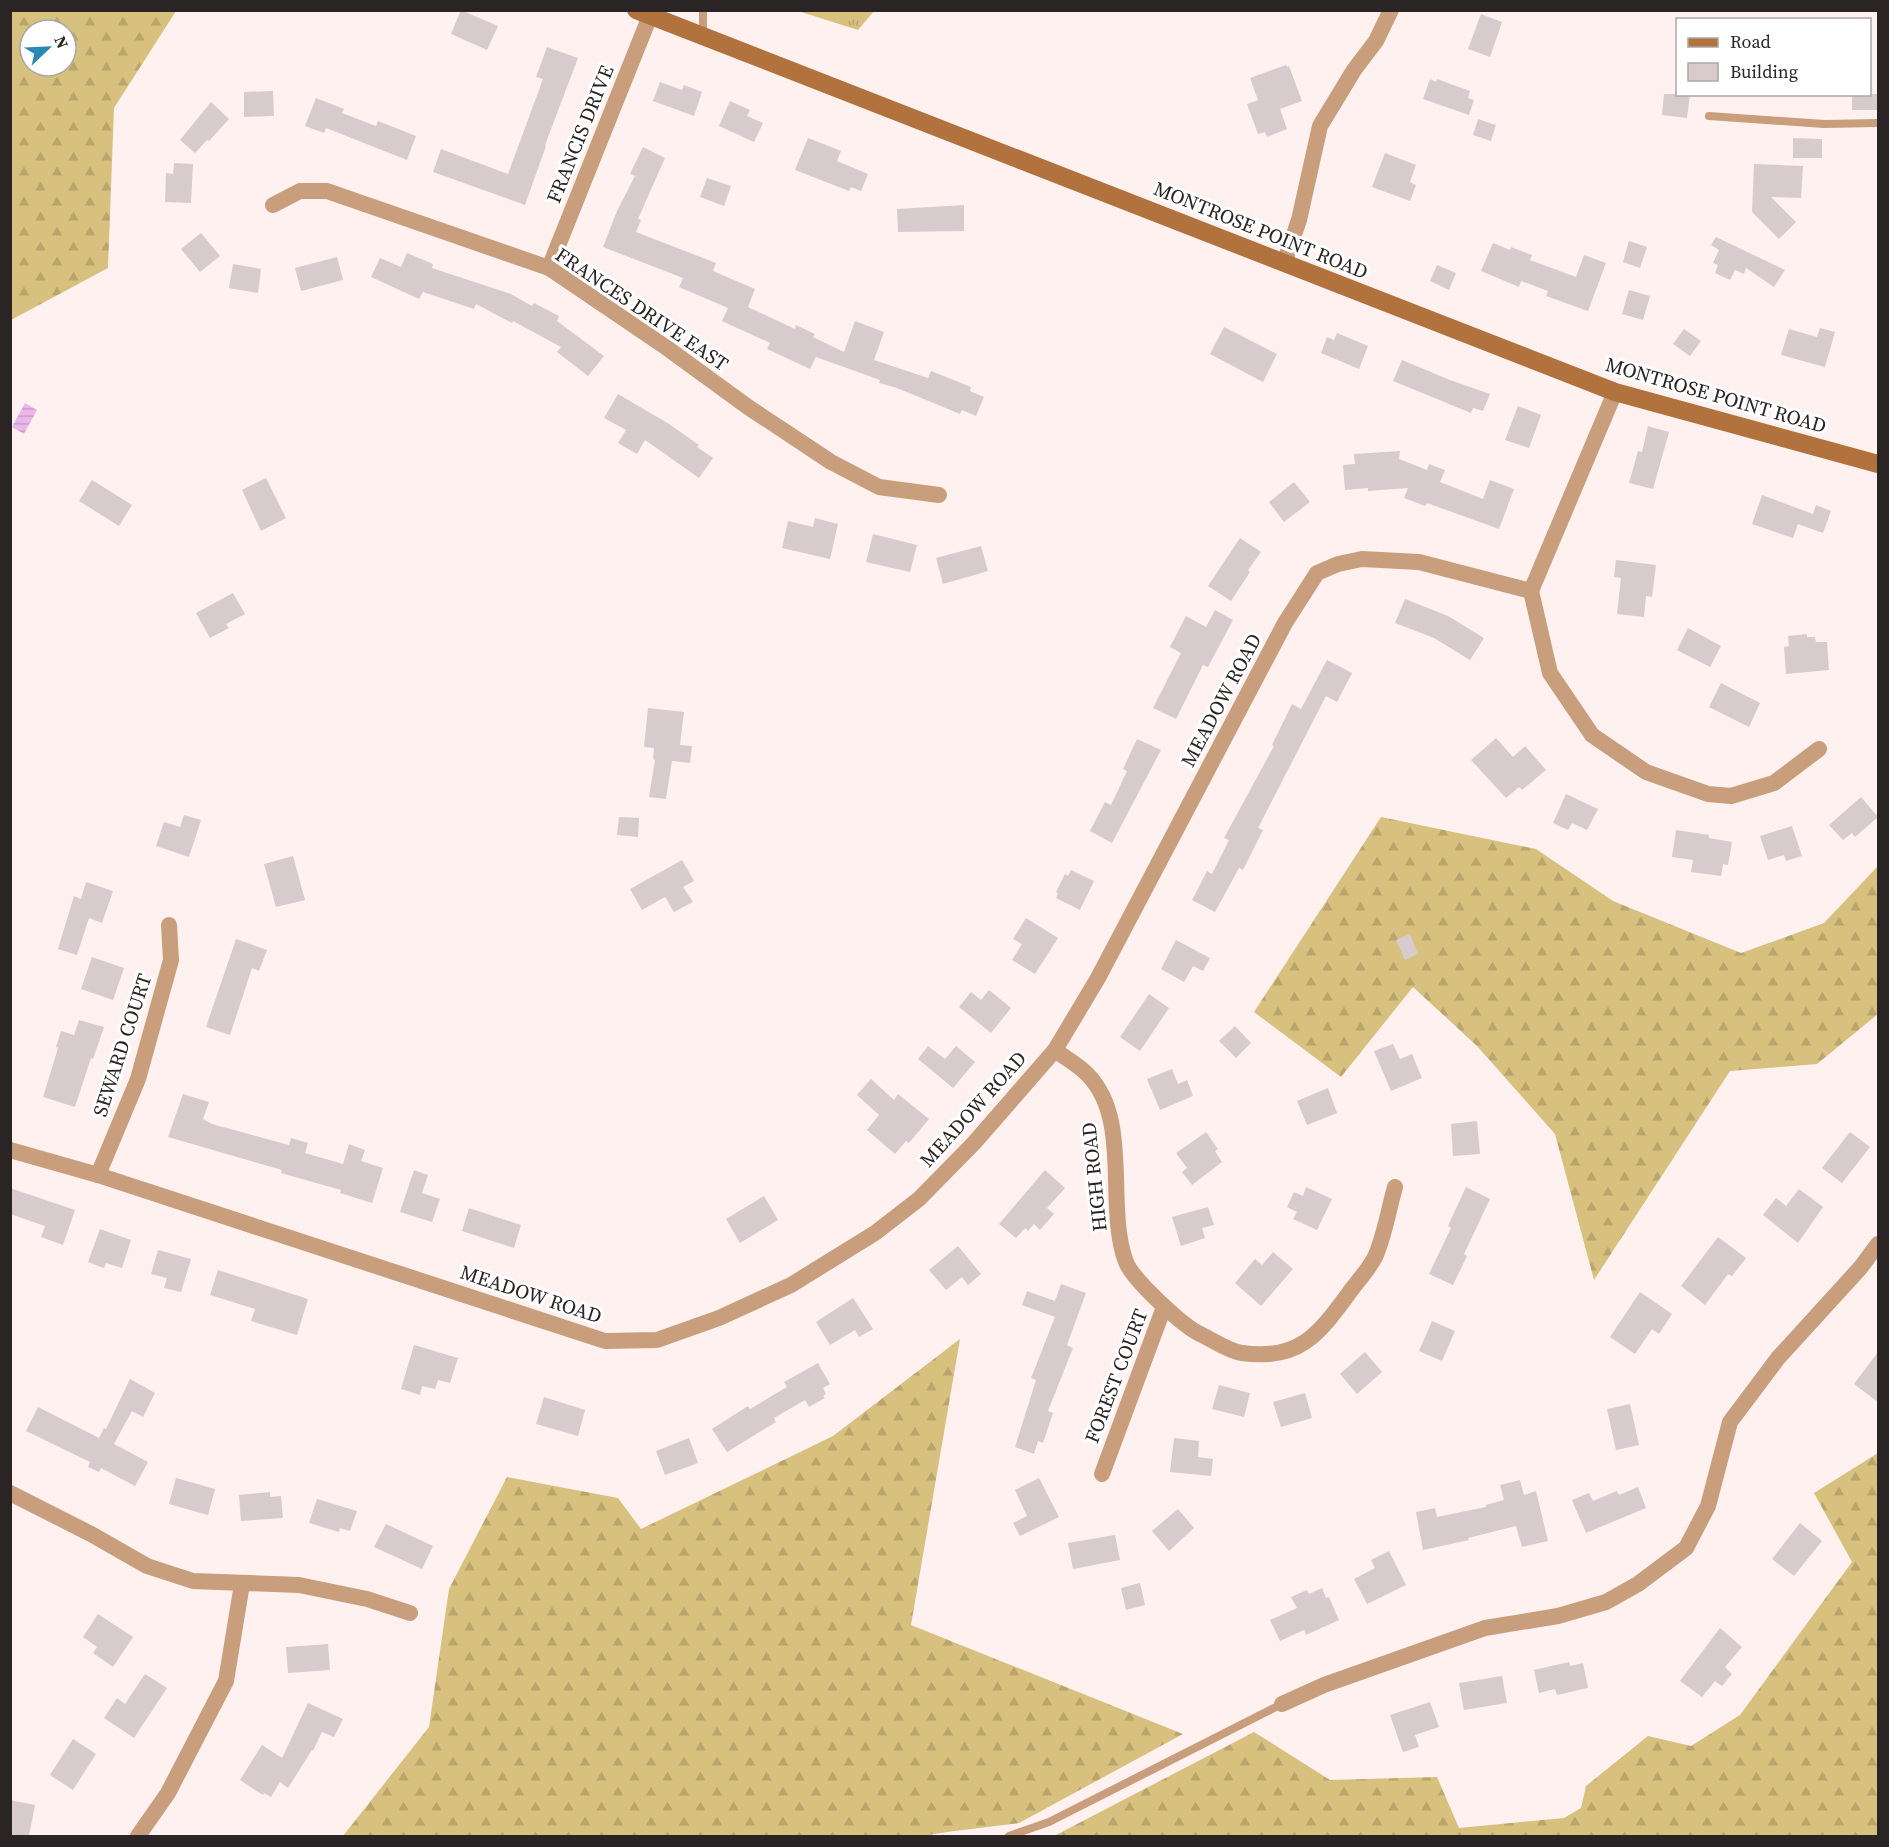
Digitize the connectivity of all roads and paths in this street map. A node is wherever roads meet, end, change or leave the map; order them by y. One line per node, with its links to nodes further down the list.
1 (703, 10): 4 (lane)
2 (1391, 10): 8 (street)
3 (643, 13): 4 (street, MONTROSE POINT ROAD); 9 (street, FRANCIS DRIVE)
4 (703, 36): 8 (street, MONTROSE POINT ROAD)
5 (1709, 116): 6 (lane)
6 (1878, 123)
7 (273, 205): 9 (street, FRANCES DRIVE EAST)
8 (1284, 263): 10 (street, MONTROSE POINT ROAD)
9 (549, 268): 12 (street, FRANCES DRIVE EAST)
10 (1615, 392): 11 (street, MONTROSE POINT ROAD); 13 (street)
11 (1878, 465)
12 (939, 495)
13 (1531, 591): 14 (street); 16 (street, MEADOW ROAD)
14 (1819, 749)
15 (168, 925): 18 (street, SEWARD COURT)
16 (1055, 1050): 18 (street, MEADOW ROAD); 21 (street, HIGH ROAD)
17 (10, 1150): 18 (street, MEADOW ROAD)
18 (98, 1175)
19 (1395, 1187): 21 (street, FOREST COURT)
20 (1878, 1244): 26 (street)
21 (1164, 1307): 22 (street, FOREST COURT)
22 (1102, 1474)
23 (10, 1493): 24 (street)
24 (242, 1584): 25 (street); 27 (street)
25 (410, 1613)
26 (1282, 1704): 28 (lane)
27 (138, 1836)
28 (1009, 1836)

